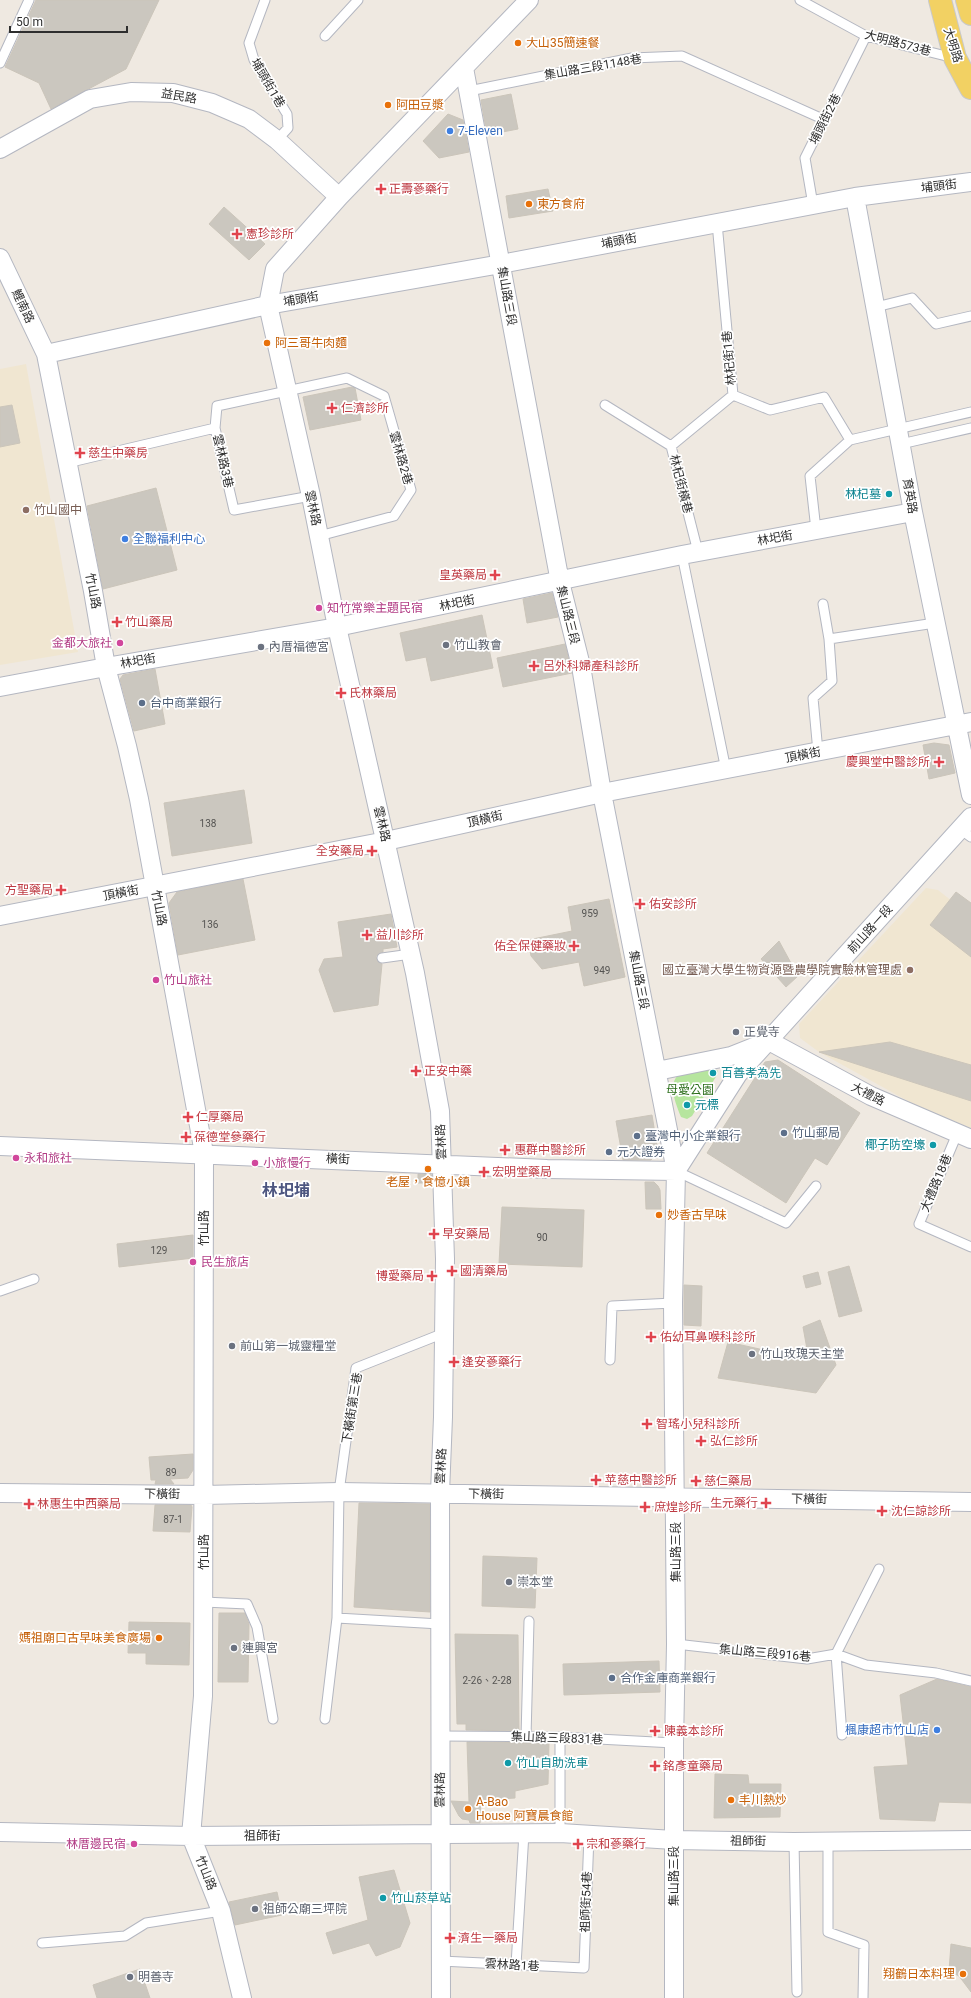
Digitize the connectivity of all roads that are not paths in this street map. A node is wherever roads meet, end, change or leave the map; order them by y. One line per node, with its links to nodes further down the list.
1 (29, 0): 12 (lane)
2 (265, 0): 17 (lane, 埔頭街1巷)
3 (358, 0): 9 (lane)
4 (800, 0): 10 (lane, 大明路573巷)
5 (940, 0): 11 (main road, 大明路)
6 (967, 0): 8 (main road)
7 (525, 1): 13 (street)
8 (971, 14)
9 (325, 36)
10 (866, 36): 11 (lane, 大明路573巷); 16 (lane, 埔頭街2巷)
11 (955, 58): 14 (main road, 大明路)
12 (0, 63)
13 (464, 68): 15 (street, 集山路三段); 20 (street, 埔頭街)
14 (971, 88)
15 (469, 91): 16 (lane, 集山路三段1148巷); 25 (street, 集山路三段)
16 (825, 120): 22 (lane, 埔頭街2巷)
17 (277, 140): 18 (street, 益民路); 20 (street, 益民路)
18 (0, 150)
19 (971, 182): 21 (street, 埔頭街)
20 (340, 197): 26 (street, 埔頭街)
21 (855, 197): 22 (street, 埔頭街); 27 (street, 育英路)
22 (812, 205): 23 (street, 埔頭街)
23 (717, 223): 25 (street, 埔頭街); 31 (lane, 林杞街1巷)
24 (0, 258): 29 (street, 鯉南路)
25 (501, 264): 26 (street, 埔頭街); 45 (street, 集山路三段)
26 (268, 305): 29 (street, 埔頭街); 30 (street, 雲林路)
27 (876, 307): 28 (lane); 36 (street, 育英路)
28 (971, 316)
29 (46, 354): 39 (street, 竹山路)
30 (287, 390): 34 (lane, 雲林路3巷); 40 (street, 雲林路); 43 (lane, 雲林路2巷)
31 (733, 395): 37 (lane, 林杞街1巷); 38 (lane)
32 (605, 405): 38 (lane, 林杞街橫巷)
33 (971, 412): 36 (lane)
34 (215, 428): 39 (lane); 40 (lane, 雲林路3巷)
35 (971, 428): 36 (lane)
36 (899, 437): 37 (lane); 41 (street, 育英路)
37 (850, 440): 42 (lane)
38 (671, 446): 44 (lane, 林杞街橫巷)
39 (67, 463): 50 (street, 竹山路)
40 (311, 496): 43 (street, 雲林路)
41 (913, 512): 42 (street, 林圯街); 47 (street, 育英路)
42 (816, 530): 44 (street, 林圯街)
43 (319, 536): 48 (street, 雲林路)
44 (690, 554): 45 (street, 林圯街); 54 (lane, 林杞街橫巷)
45 (560, 582): 48 (street, 林圯街); 55 (street, 集山路三段)
46 (823, 604): 49 (lane)
47 (935, 623): 49 (lane); 52 (street, 育英路)
48 (337, 627): 50 (street, 林圯街); 58 (street, 雲林路)
49 (829, 639): 53 (lane)
50 (106, 667): 51 (street, 林圯街); 59 (street, 竹山路)
51 (0, 687)
52 (964, 724): 53 (street, 頂橫街); 56 (street, 育英路)
53 (818, 752): 54 (street, 頂橫街)
54 (726, 770): 55 (street, 頂橫街)
55 (602, 793): 58 (street, 頂橫街); 64 (street, 集山路三段)
56 (971, 795)
57 (967, 828): 63 (street, 前山路一段)
58 (386, 841): 59 (street, 頂橫街); 61 (street, 雲林路)
59 (155, 886): 60 (street, 頂橫街); 67 (street, 竹山路)
60 (0, 916)
61 (411, 954): 62 (lane); 68 (street, 雲林路)
62 (382, 958)
63 (769, 1041): 64 (street, 前山路一段); 65 (street, 大禮路); 69 (street, 前山路一段)
64 (657, 1071): 69 (street, 集山路三段)
65 (964, 1137): 71 (lane, 大禮路18巷)
66 (0, 1146): 67 (street, 橫街)
67 (204, 1153): 68 (street, 橫街); 80 (street, 竹山路)
68 (442, 1164): 69 (street, 橫街); 75 (street, 雲林路)
69 (676, 1171): 70 (lane); 74 (street, 集山路三段)
70 (816, 1186)
71 (971, 1247)
72 (34, 1279): 73 (lane)
73 (0, 1291)
74 (673, 1303): 76 (lane); 81 (street, 集山路三段)
75 (444, 1333): 78 (lane, 下橫街第三巷); 79 (street, 雲林路)
76 (610, 1360)
77 (0, 1492): 80 (street, 下橫街)
78 (339, 1492): 79 (street, 下橫街); 80 (street, 下橫街); 85 (lane)
79 (440, 1493): 81 (street, 下橫街); 87 (street, 雲林路)
80 (205, 1495): 84 (street, 竹山路)
81 (676, 1497): 82 (street, 下橫街); 88 (street, 集山路三段)
82 (971, 1502)
83 (879, 1569): 89 (lane)
84 (204, 1602): 91 (lane); 103 (street, 竹山路)
85 (337, 1618): 87 (lane); 92 (lane)
86 (529, 1621): 95 (lane)
87 (440, 1624): 94 (street, 雲林路)
88 (676, 1644): 89 (lane, 集山路三段916巷); 97 (street, 集山路三段)
89 (836, 1654): 90 (lane, 集山路三段916巷); 93 (lane)
90 (971, 1681)
91 (273, 1719)
92 (325, 1719)
93 (842, 1735)
94 (441, 1736): 95 (lane, 集山路三段831巷); 101 (street, 雲林路)
95 (526, 1737): 96 (lane, 集山路三段831巷)
96 (560, 1737): 97 (lane, 集山路三段831巷); 99 (lane)
97 (674, 1742): 104 (street, 集山路三段)
98 (0, 1832): 103 (street, 祖師街)
99 (560, 1832): 100 (street, 祖師街); 102 (street, 祖師街)
100 (524, 1833): 101 (street, 祖師街); 111 (lane)
101 (439, 1835): 103 (street, 祖師街); 110 (street, 雲林路)
102 (589, 1835): 104 (street, 祖師街); 112 (lane, 祖師街54巷)
103 (191, 1836): 108 (street, 竹山路)
104 (674, 1840): 107 (street, 祖師街); 116 (street, 集山路三段)
105 (828, 1840): 106 (street, 祖師街); 107 (street, 祖師街); 117 (lane)
106 (971, 1840)
107 (794, 1842): 113 (lane)
108 (221, 1911): 109 (lane); 114 (street, 竹山路)
109 (42, 1943)
110 (441, 1961): 111 (lane, 雲林路1巷); 115 (street, 雲林路)
111 (516, 1965): 112 (lane, 雲林路1巷)
112 (584, 1968)
113 (797, 1992)
114 (242, 1998)
115 (441, 1998)
116 (674, 1998)
117 (863, 1998)

